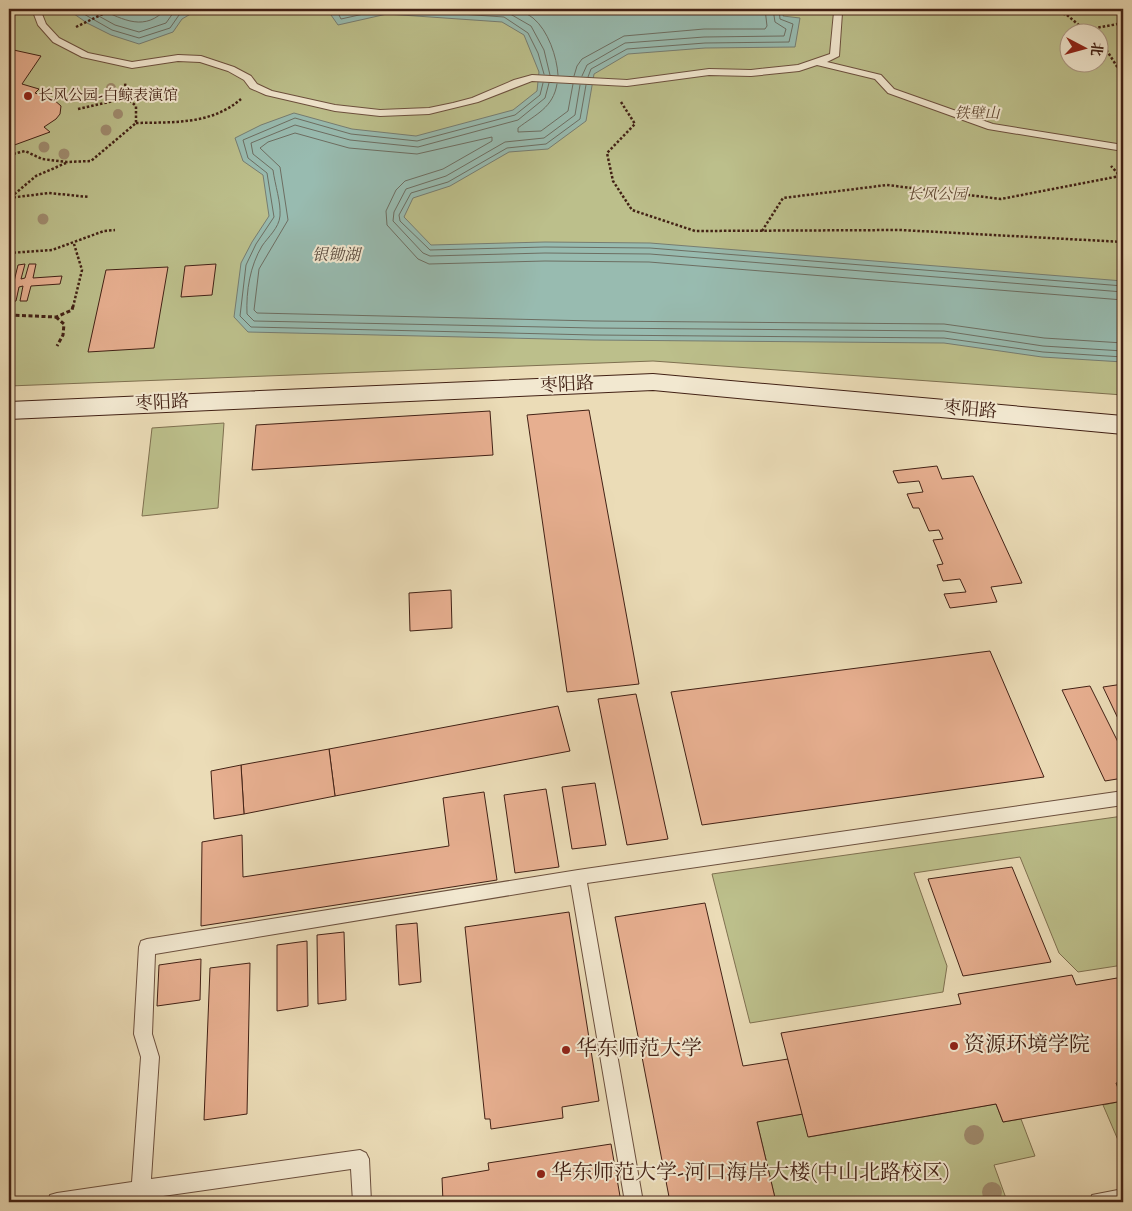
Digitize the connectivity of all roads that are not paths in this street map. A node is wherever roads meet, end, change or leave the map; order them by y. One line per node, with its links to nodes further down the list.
1 (36, 9): 3 (lane)
2 (844, 9): 3 (lane)
3 (816, 62): 4 (lane)
4 (1123, 146)
5 (9, 411): 6 (street, 枣阳路)
6 (1123, 425)
7 (1123, 798): 8 (lane)
8 (578, 877): 9 (lane); 13 (lane)
9 (141, 1190): 11 (lane); 12 (lane)
10 (1123, 1198): 14 (lane)
11 (57, 1202)
12 (362, 1202)
13 (634, 1202)
14 (1099, 1202)

